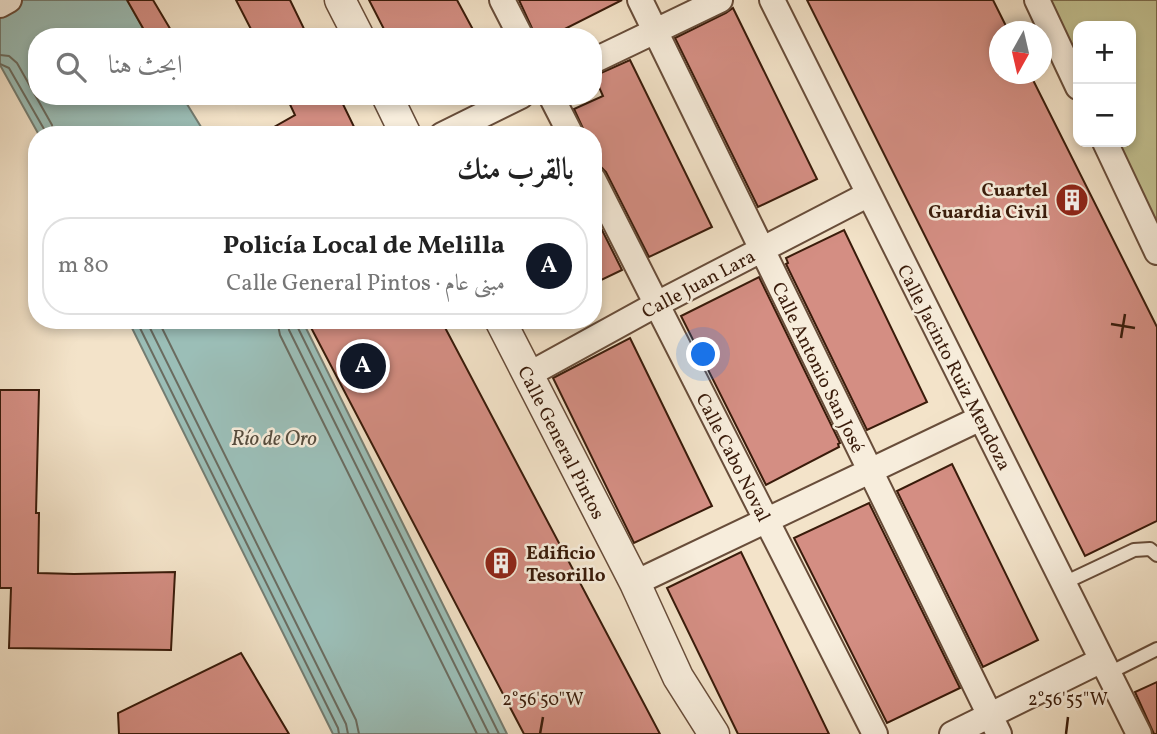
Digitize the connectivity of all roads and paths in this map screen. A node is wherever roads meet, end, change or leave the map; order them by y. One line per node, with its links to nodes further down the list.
1 (9, 0): 8 (street)
2 (340, 0): 9 (street)
3 (502, 0): 10 (street)
4 (640, 0): 11 (street, Calle Antonio San José)
5 (720, 0): 11 (street)
6 (772, 0): 21 (street, Calle Jacinto Ruiz Mendoza)
7 (1037, 0): 13 (street)
8 (0, 5)
9 (354, 28)
10 (516, 28)
11 (655, 32): 12 (street); 23 (street, Calle Antonio San José)
12 (602, 57)
13 (1077, 84)
14 (391, 105): 17 (street)
15 (504, 105): 18 (street)
16 (556, 105): 19 (street)
17 (402, 126)
18 (460, 126)
19 (566, 126)
20 (1106, 147): 24 (street)
21 (869, 194): 23 (street, Calle Juan Lara); 28 (street, Calle Jacinto Ruiz Mendoza)
22 (602, 197): 25 (street, Calle Cabo Noval)
23 (762, 249): 25 (street, Calle Juan Lara); 29 (street, Calle Antonio San José)
24 (1157, 252)
25 (657, 304): 27 (street, Calle Juan Lara); 30 (street, Calle Cabo Noval)
26 (505, 329): 27 (street, Calle General Pintos)
27 (528, 375): 32 (street, Calle General Pintos)
28 (981, 418): 29 (street); 33 (street, Calle Jacinto Ruiz Mendoza)
29 (870, 470): 30 (street); 37 (street, Calle Antonio San José)
30 (766, 520): 32 (street); 40 (street, Calle Cabo Noval)
31 (1157, 555): 33 (lane)
32 (635, 583): 36 (street, Calle General Pintos)
33 (1063, 583): 35 (street, Calle Jacinto Ruiz Mendoza)
34 (1157, 649): 35 (lane)
35 (1105, 667): 37 (street); 42 (street, Calle Jacinto Ruiz Mendoza)
36 (678, 677): 38 (street, Calle General Pintos); 39 (street, Calle General Pintos)
37 (995, 725): 41 (street)
38 (693, 734)
39 (713, 734)
40 (875, 734)
41 (951, 734)
42 (1139, 734)

